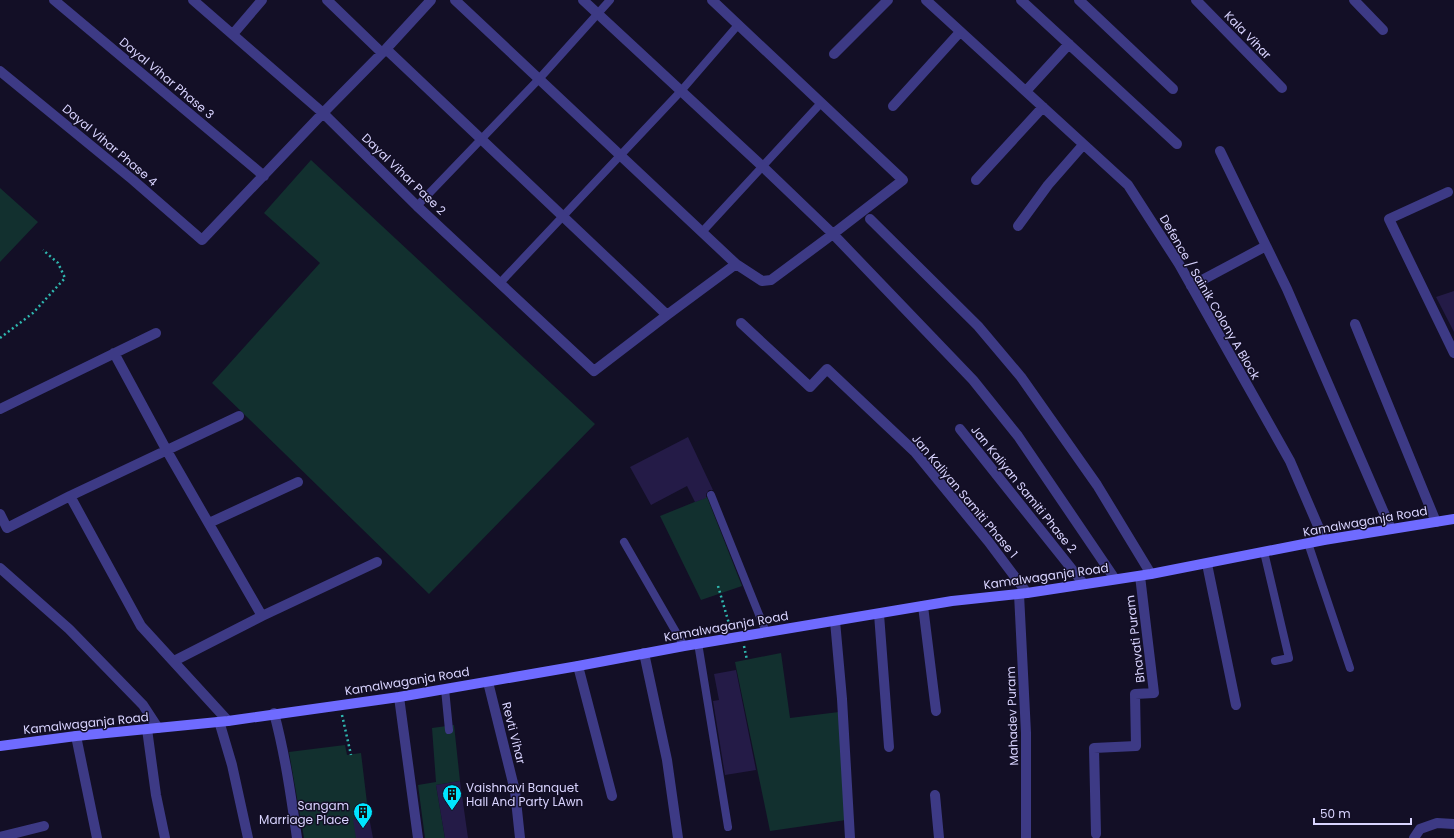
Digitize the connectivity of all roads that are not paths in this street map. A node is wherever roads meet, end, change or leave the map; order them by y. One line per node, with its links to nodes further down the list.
1 (193, 0): 20 (street, Dayal Vihar Pase 2)
2 (262, 0): 20 (street)
3 (327, 0): 22 (street)
4 (431, 0): 22 (street)
5 (455, 0): 25 (street)
6 (583, 0): 16 (street)
7 (610, 0): 16 (lane)
8 (712, 0): 17 (street)
9 (888, 0): 23 (street)
10 (926, 0): 19 (street, Defence / Sainik Colony A Block)
11 (1021, 0): 21 (street)
12 (1079, 0): 27 (street)
13 (1196, 0): 26 (street, Kala Vihar)
14 (1354, 0): 18 (street)
15 (59, 1): 40 (street, Dayal Vihar Phase 3)
16 (598, 14): 25 (lane); 28 (street)
17 (738, 25): 28 (lane); 30 (street)
18 (1384, 30)
19 (960, 32): 29 (street, Defence / Sainik Colony A Block); 31 (street)
20 (233, 34): 33 (street, Dayal Vihar Pase 2)
21 (1069, 44): 29 (street); 35 (street)
22 (384, 51): 33 (street); 34 (street)
23 (834, 54)
24 (0, 71): 40 (street, Dayal Vihar Phase 4)
25 (539, 79): 34 (lane); 38 (street)
26 (1282, 88)
27 (1173, 89)
28 (681, 91): 38 (lane); 39 (street)
29 (1026, 91): 32 (street, Defence / Sainik Colony A Block)
30 (821, 103): 39 (lane); 48 (street)
31 (893, 106)
32 (1043, 107): 36 (street, Defence / Sainik Colony A Block); 41 (street)
33 (323, 113): 40 (street); 43 (street, Dayal Vihar Pase 2)
34 (481, 139): 43 (lane); 44 (street)
35 (1177, 144)
36 (1083, 145): 46 (street); 52 (street, Defence / Sainik Colony A Block)
37 (1220, 151): 49 (street)
38 (621, 156): 44 (lane); 47 (street)
39 (762, 166): 47 (lane); 48 (street)
40 (264, 176)
41 (976, 180)
42 (1448, 192): 58 (street)
43 (417, 206): 51 (street, Dayal Vihar Pase 2)
44 (564, 217): 51 (lane); 53 (street)
45 (870, 219): 78 (street)
46 (1018, 226)
47 (702, 232): 50 (street)
48 (833, 234): 50 (street); 80 (street)
49 (1266, 246): 52 (street); 70 (street)
50 (736, 264): 53 (street)
51 (500, 283): 53 (street, Dayal Vihar Pase 2)
52 (1191, 286): 71 (street, Defence / Sainik Colony A Block)
53 (667, 314)
54 (741, 323): 82 (street, Jan Kaliyan Samiti Phase 1)
55 (1355, 324): 68 (street)
56 (156, 333): 57 (street)
57 (114, 353): 59 (street); 62 (street)
58 (1454, 353)
59 (0, 408)
60 (239, 416): 62 (street)
61 (960, 430): 81 (street, Jan Kaliyan Samiti Phase 2)
62 (167, 451): 65 (street); 69 (street)
63 (298, 482): 69 (street)
64 (711, 495): 87 (lane)
65 (70, 496): 66 (street); 91 (street)
66 (0, 514)
67 (1454, 519): 68 (main road, Kamalwaganja Road)
68 (1436, 522): 70 (main road, Kamalwaganja Road)
69 (209, 523): 85 (street)
70 (1391, 529): 71 (main road, Kamalwaganja Road)
71 (1324, 540): 73 (main road, Kamalwaganja Road)
72 (624, 542): 89 (lane)
73 (1308, 543): 74 (main road, Kamalwaganja Road); 94 (lane)
74 (1264, 552): 76 (main road, Kamalwaganja Road); 92 (lane)
75 (377, 562): 85 (street)
76 (1207, 564): 78 (main road, Kamalwaganja Road); 98 (street)
77 (0, 568): 102 (street)
78 (1151, 574): 79 (main road, Kamalwaganja Road)
79 (1140, 576): 80 (main road, Kamalwaganja Road); 113 (street, Bhavati Puram)
80 (1115, 579): 81 (main road, Kamalwaganja Road)
81 (1083, 583): 82 (main road, Kamalwaganja Road)
82 (1023, 594): 83 (main road, Kamalwaganja Road); 124 (street, Mahadev Puram)
83 (923, 606): 84 (main road, Kamalwaganja Road); 99 (street)
84 (879, 614): 86 (main road, Kamalwaganja Road); 107 (street)
85 (262, 616): 91 (street)
86 (835, 621): 87 (main road, Kamalwaganja Road); 122 (street)
87 (766, 632): 88 (main road, Kamalwaganja Road)
88 (698, 643): 89 (main road, Kamalwaganja Road); 112 (lane)
89 (684, 646): 90 (main road, Kamalwaganja Road)
90 (644, 653): 93 (main road, Kamalwaganja Road); 121 (street)
91 (174, 661): 101 (street)
92 (1275, 661)
93 (578, 666): 95 (main road, Kamalwaganja Road); 109 (street)
94 (1350, 668)
95 (488, 682): 96 (main road, Kamalwaganja Road); 120 (street, Revti Vihar)
96 (445, 689): 97 (main road, Kamalwaganja Road); 104 (lane)
97 (399, 697): 100 (main road, Kamalwaganja Road); 119 (street)
98 (1236, 705)
99 (936, 712)
100 (274, 713): 101 (main road, Kamalwaganja Road); 118 (street)
101 (223, 721): 102 (main road, Kamalwaganja Road); 117 (street)
102 (158, 728): 103 (main road, Kamalwaganja Road)
103 (147, 729): 105 (main road, Kamalwaganja Road); 116 (street)
104 (449, 730)
105 (76, 736): 106 (main road, Kamalwaganja Road); 115 (street)
106 (0, 746)
107 (888, 747)
108 (935, 794): 123 (street)
109 (612, 796)
110 (1454, 824): 125 (street)
111 (44, 826): 114 (street)
112 (728, 827)
113 (1096, 834)
114 (0, 837)
115 (97, 838)
116 (166, 838)
117 (248, 838)
118 (297, 838)
119 (418, 838)
120 (520, 838)
121 (678, 838)
122 (850, 838)
123 (939, 838)
124 (1026, 838)
125 (1414, 838)

